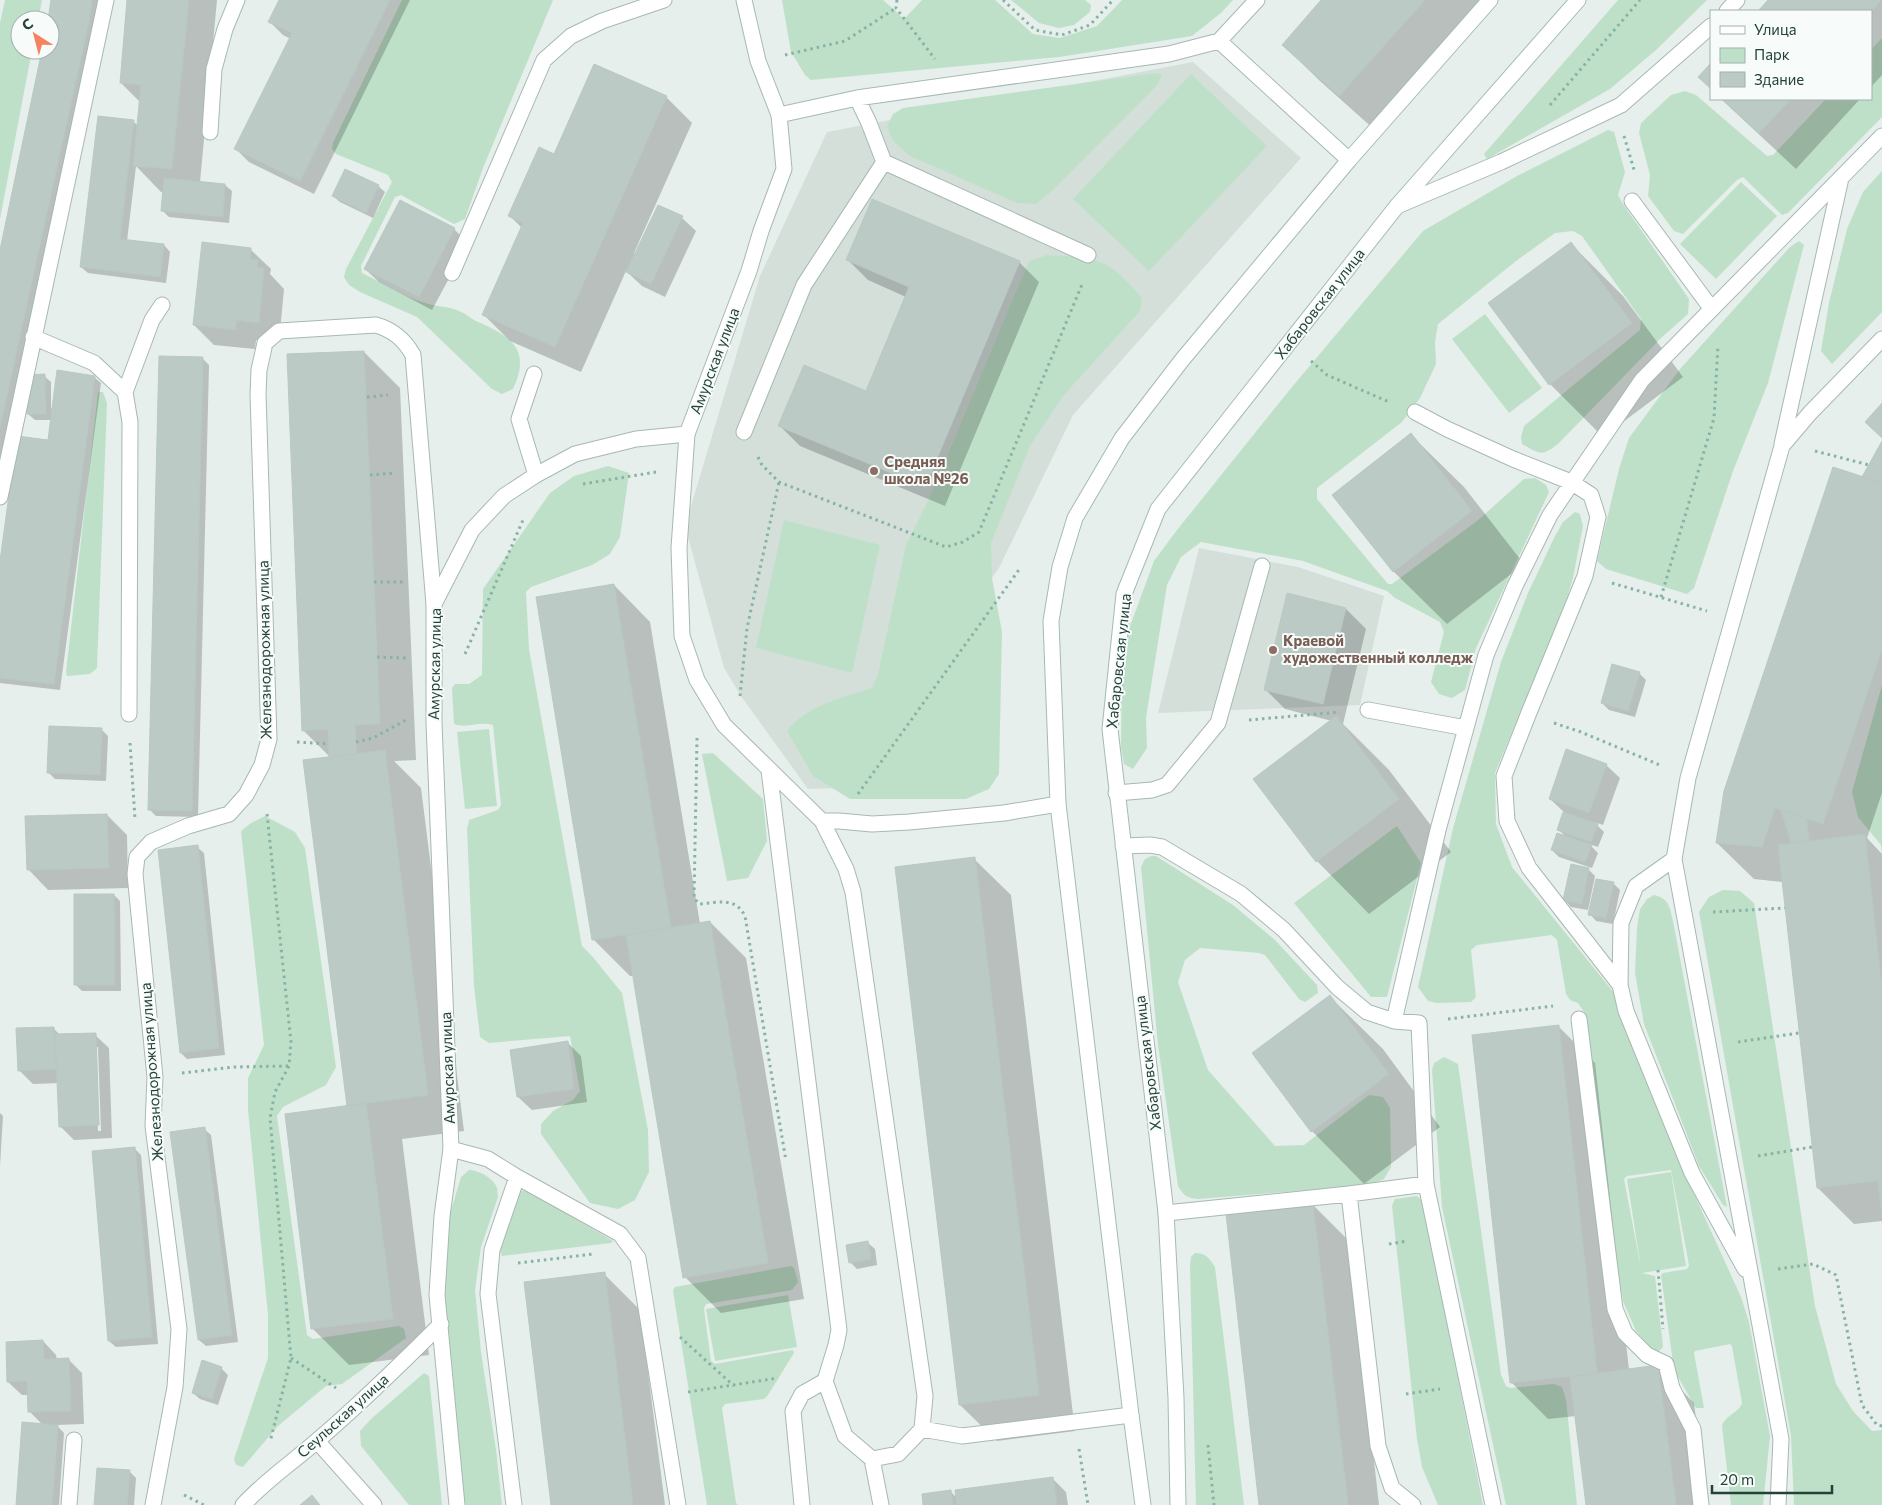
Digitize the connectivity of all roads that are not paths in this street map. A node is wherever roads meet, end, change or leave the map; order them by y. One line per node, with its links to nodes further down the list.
1 (106, 0): 25 (main road)
2 (237, 0): 14 (main road)
3 (664, 0): 22 (main road)
4 (744, 0): 13 (main road, Амурская улица)
5 (1257, 0): 11 (main road)
6 (1490, 0): 16 (main road)
7 (1578, 0): 20 (main road, Хабаровская улица)
8 (1737, 0): 9 (main road)
9 (1728, 10)
10 (1710, 27): 20 (main road)
11 (1220, 41): 12 (main road); 16 (main road)
12 (857, 98): 13 (main road); 17 (main road)
13 (779, 115): 31 (main road, Амурская улица)
14 (210, 132)
15 (1882, 136): 18 (main road)
16 (1349, 160): 43 (main road)
17 (884, 162): 21 (main road); 30 (main road)
18 (1841, 178): 23 (main road); 32 (main road)
19 (1632, 200): 23 (main road)
20 (1397, 206): 42 (main road, Хабаровская улица)
21 (1088, 255)
22 (452, 273)
23 (1716, 304): 34 (main road)
24 (162, 305): 28 (main road)
25 (33, 337): 28 (main road); 35 (main road)
26 (1882, 339): 32 (main road)
27 (534, 374): 33 (main road)
28 (124, 392): 39 (main road)
29 (1415, 412): 34 (main road)
30 (744, 432)
31 (687, 434): 33 (main road, Амурская улица); 41 (main road)
32 (1782, 446): 46 (main road)
33 (536, 475): 37 (main road, Амурская улица)
34 (1571, 482): 40 (main road); 47 (main road)
35 (0, 497)
36 (1262, 566): 42 (main road)
37 (434, 604): 50 (main road, Амурская улица); 64 (main road, Железнодорожная улица)
38 (1368, 710): 40 (main road)
39 (129, 714)
40 (1466, 728): 49 (main road)
41 (769, 770): 44 (main road); 57 (main road)
42 (1116, 793): 45 (main road, Хабаровская улица)
43 (1058, 804): 44 (main road); 58 (main road)
44 (822, 821): 59 (main road)
45 (1123, 846): 49 (main road); 54 (main road, Хабаровская улица)
46 (1674, 859): 47 (main road); 55 (main road)
47 (1620, 985): 55 (main road)
48 (1579, 1019): 76 (main road)
49 (1394, 1022): 52 (main road)
50 (451, 1149): 51 (main road); 56 (main road, Амурская улица)
51 (517, 1178): 68 (main road); 69 (main road)
52 (1426, 1184): 53 (main road); 75 (main road)
53 (1350, 1194): 54 (main road); 74 (main road)
54 (1166, 1212): 73 (main road, Хабаровская улица)
55 (1752, 1283): 77 (main road)
56 (441, 1324): 61 (main road, Сеульская улица); 67 (main road, Амурская улица)
57 (825, 1381): 62 (main road); 70 (main road)
58 (1131, 1415): 59 (main road); 72 (main road)
59 (922, 1429): 62 (main road)
60 (74, 1440): 63 (main road)
61 (317, 1441): 65 (main road, Сеульская улица); 66 (main road)
62 (872, 1459): 71 (main road)
63 (69, 1505)
64 (153, 1505)
65 (243, 1505)
66 (374, 1505)
67 (457, 1505)
68 (514, 1505)
69 (678, 1505)
70 (802, 1505)
71 (881, 1505)
72 (1144, 1505)
73 (1178, 1505)
74 (1413, 1505)
75 (1493, 1505)
76 (1701, 1505)
77 (1778, 1505)

